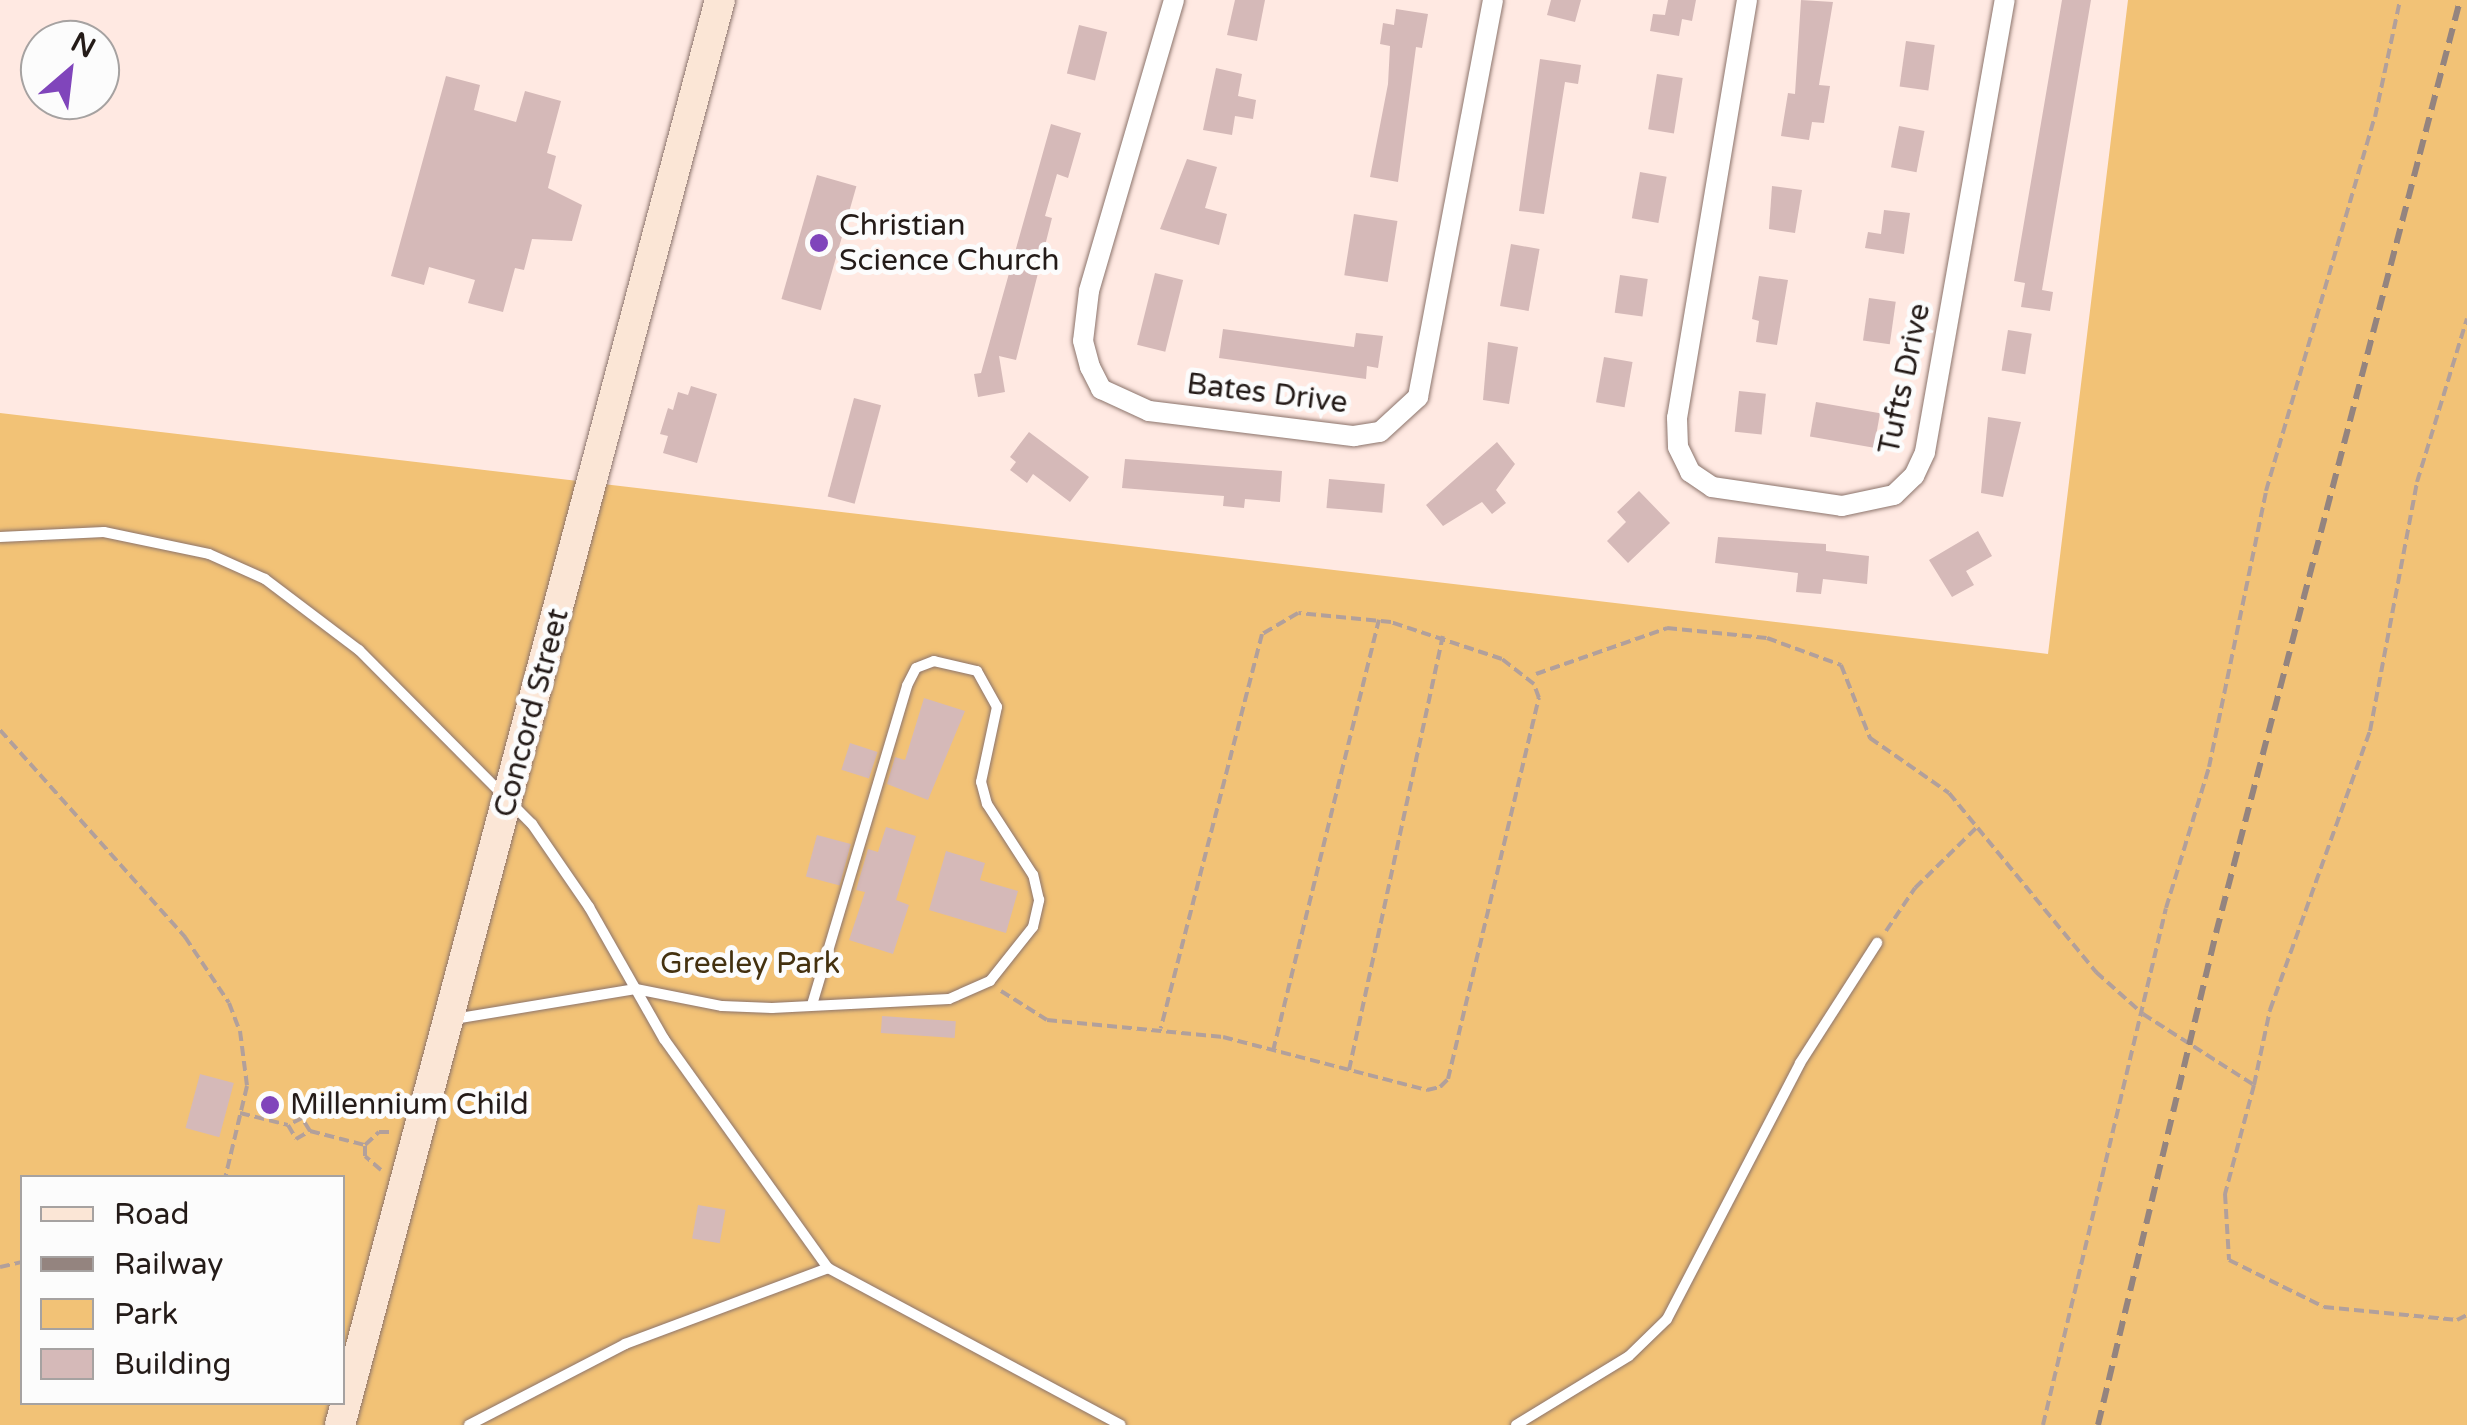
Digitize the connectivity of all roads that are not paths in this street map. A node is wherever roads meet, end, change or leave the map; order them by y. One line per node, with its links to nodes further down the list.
1 (720, 0): 7 (main road, Concord Street)
2 (1174, 0): 3 (street, Bates Drive)
3 (1493, 0)
4 (1747, 0): 5 (street, Tufts Drive)
5 (2005, 0)
6 (0, 536): 7 (lane)
7 (508, 797): 9 (lane); 11 (main road, Concord Street)
8 (1877, 943): 16 (lane)
9 (636, 988): 10 (lane); 11 (lane); 12 (lane)
10 (814, 1002): 10 (lane)
11 (448, 1020): 13 (main road, Concord Street)
12 (828, 1268): 14 (lane); 15 (lane)
13 (340, 1425)
14 (469, 1425)
15 (1121, 1425)
16 (1516, 1425)

